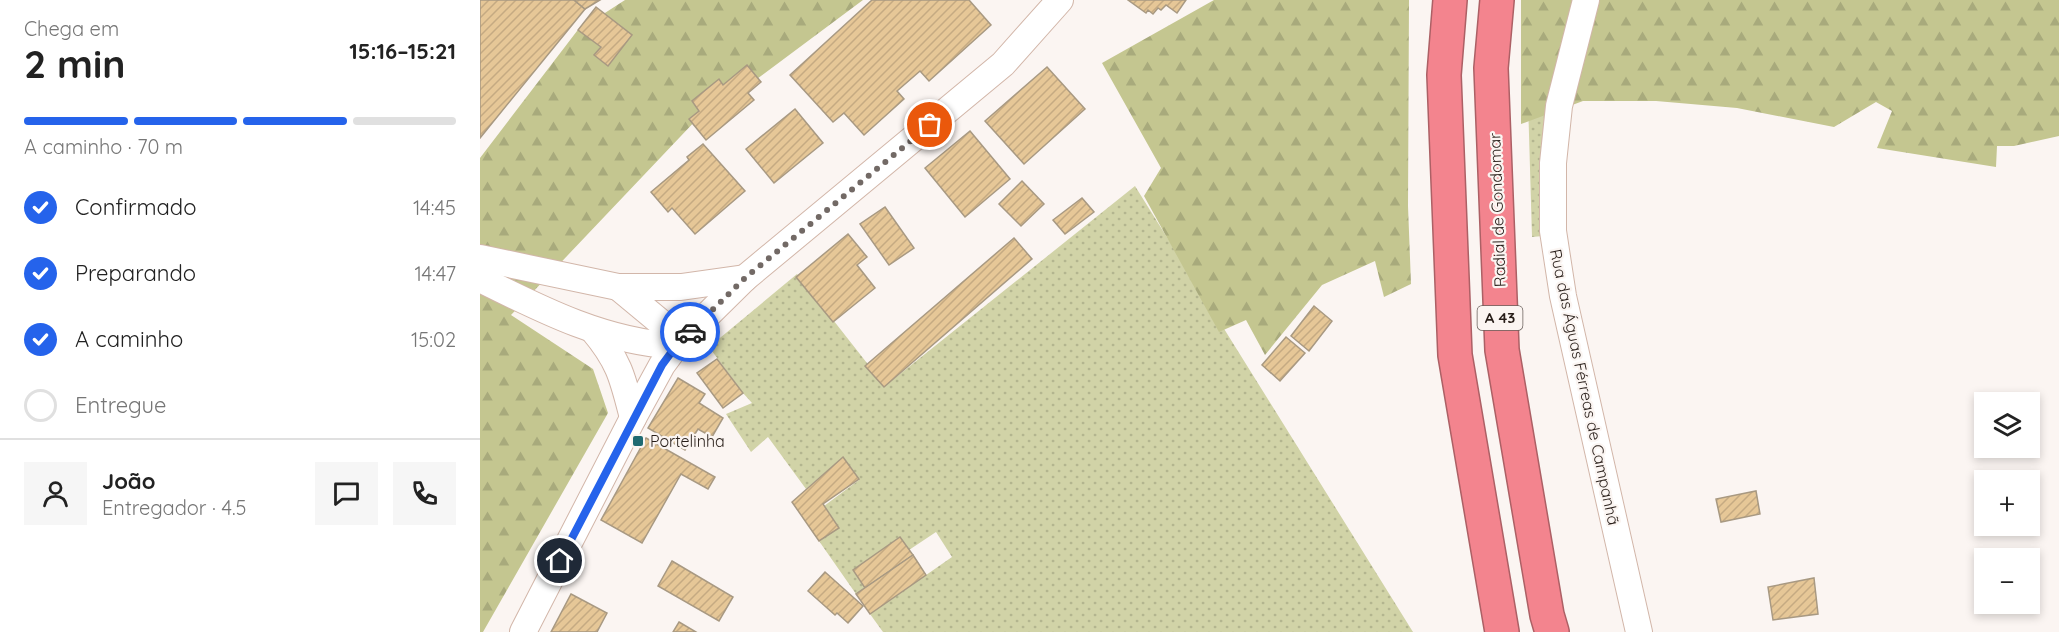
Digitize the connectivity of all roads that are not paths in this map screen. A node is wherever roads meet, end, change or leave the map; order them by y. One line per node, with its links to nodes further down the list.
1 (1059, 0): 6 (street)
2 (1450, 0): 13 (highway, A 43)
3 (1497, 0): 14 (highway, Radial de Gondomar / A 43)
4 (1586, 0): 15 (street, Rua das Águas Férreas de Campanhã)
5 (480, 258): 8 (street)
6 (745, 278): 8 (street); 10 (street)
7 (480, 279): 9 (street)
8 (618, 287): 10 (street)
9 (593, 330): 10 (street); 11 (street)
10 (676, 346): 11 (street)
11 (633, 418): 12 (street)
12 (523, 632)
13 (1502, 632)
14 (1552, 632)
15 (1638, 632)

